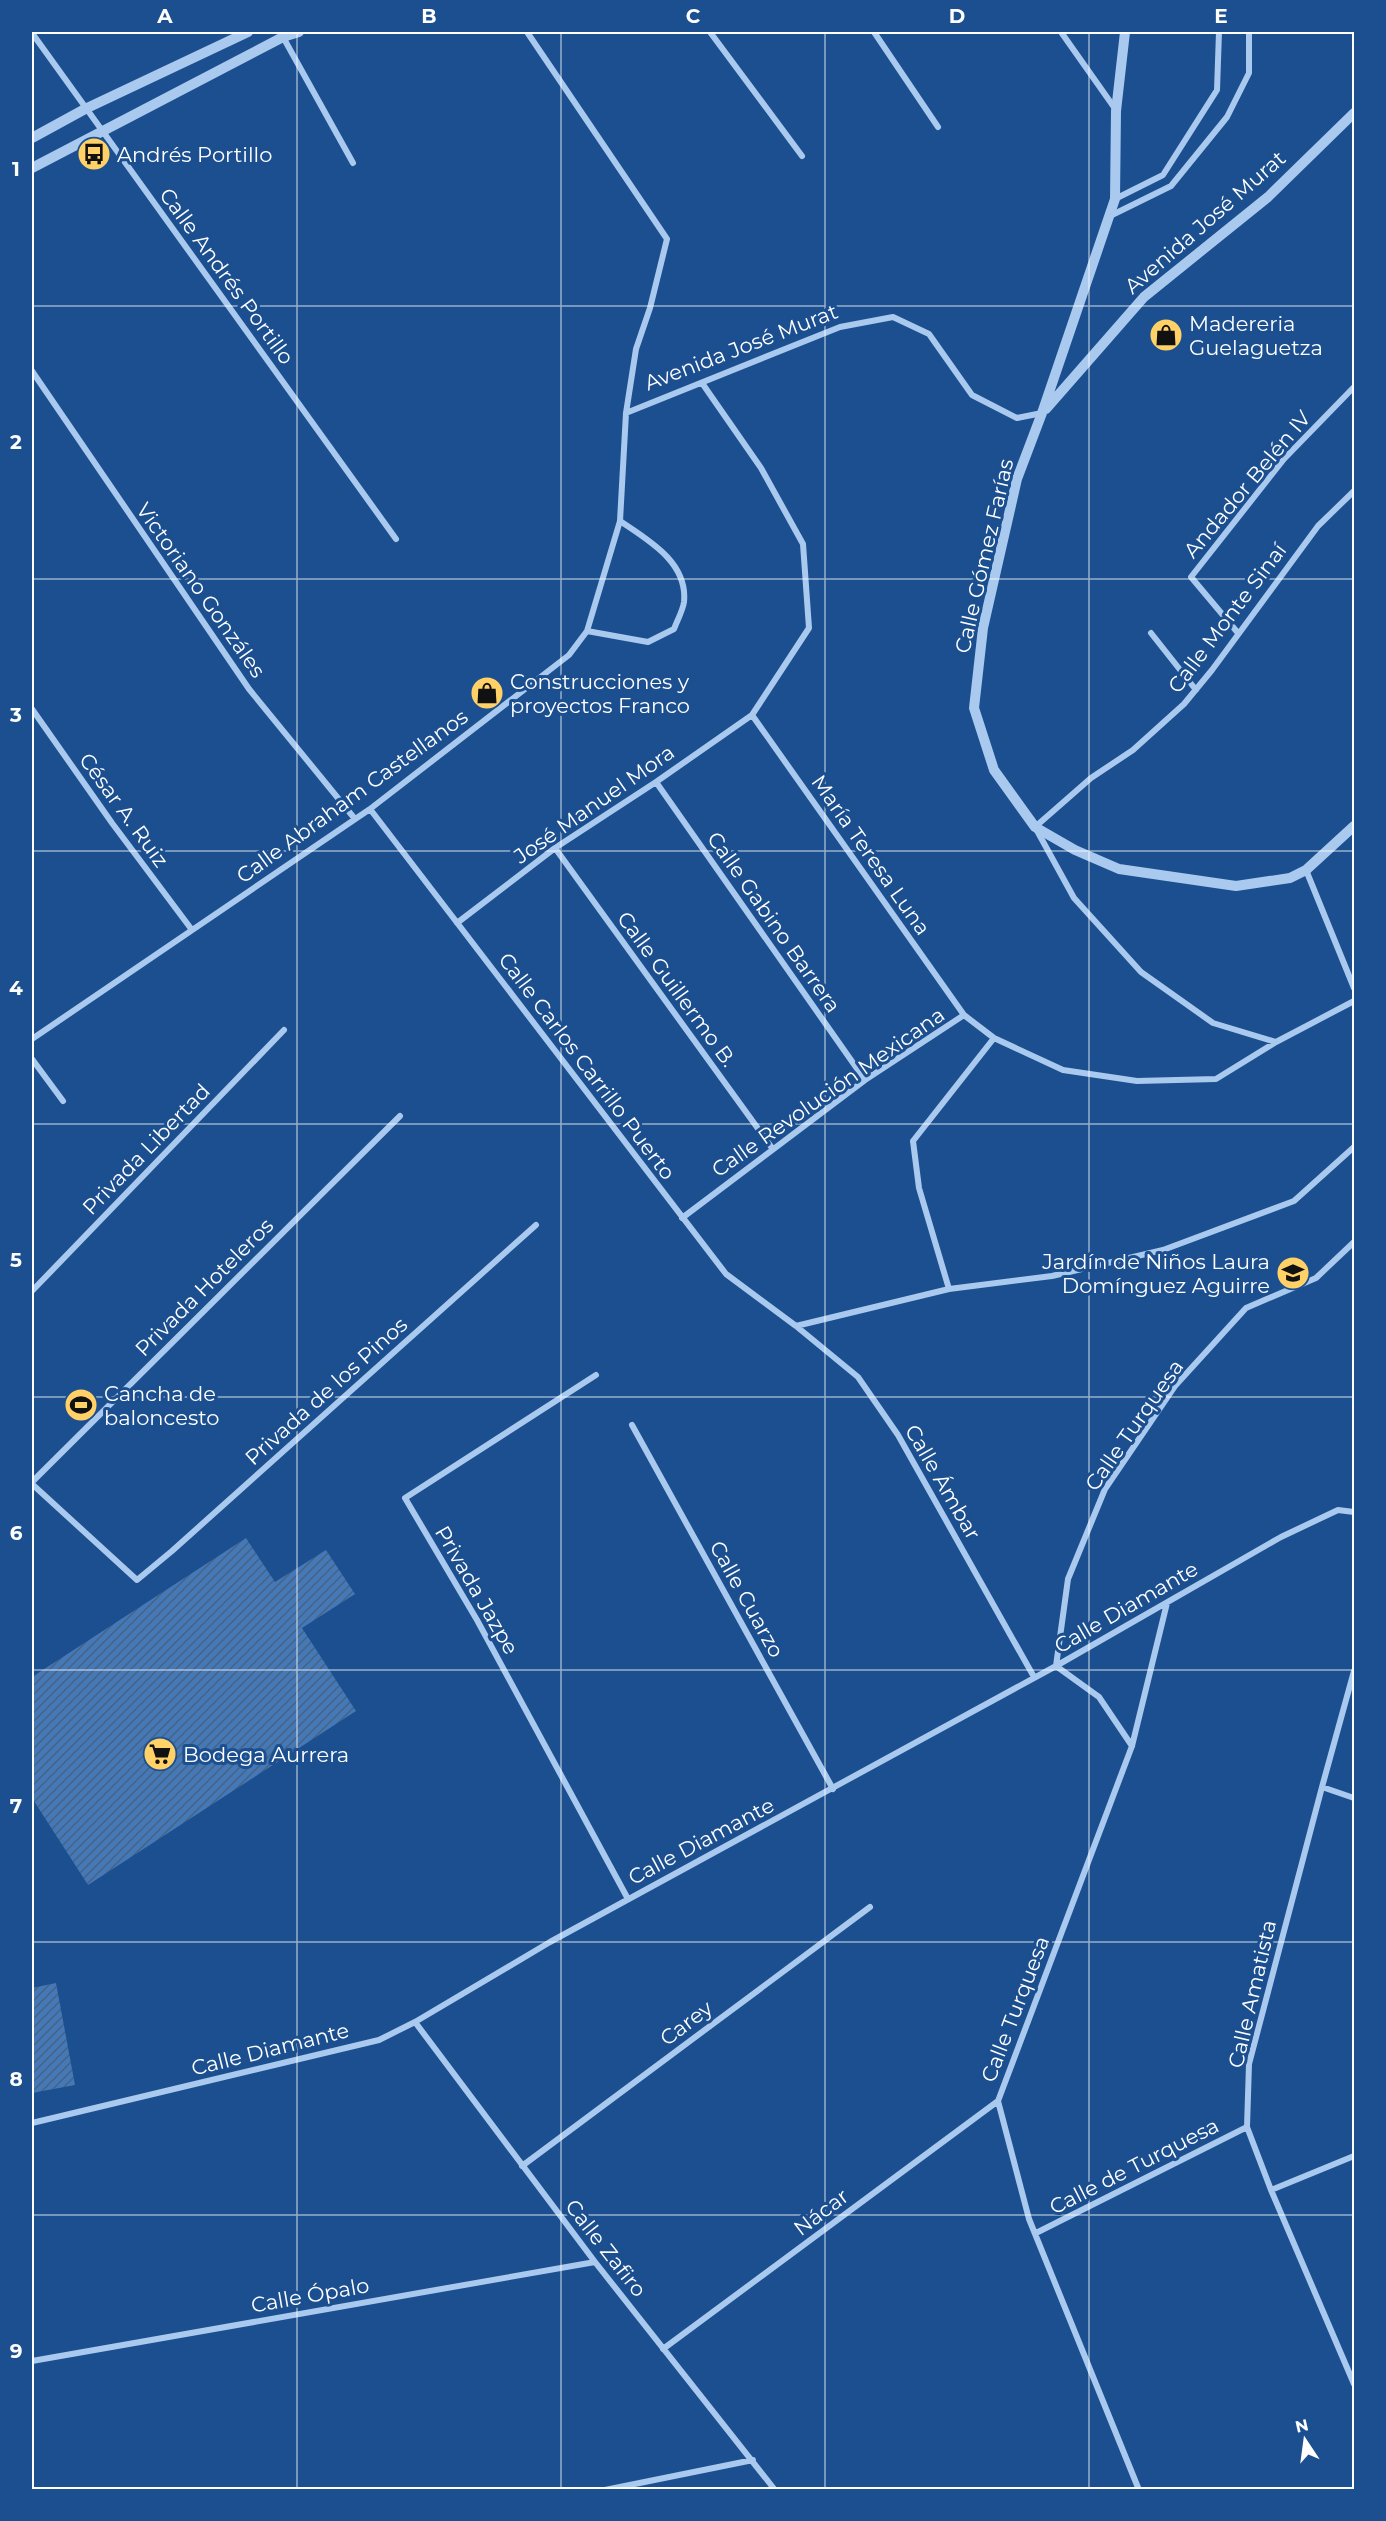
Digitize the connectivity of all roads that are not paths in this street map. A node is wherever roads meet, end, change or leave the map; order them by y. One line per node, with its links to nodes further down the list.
1 (248, 32): 12 (street)
2 (299, 32): 11 (street)
3 (527, 32): 26 (street, Calle Abraham Castellanos)
4 (710, 32): 18 (street)
5 (874, 32): 15 (street)
6 (1061, 32): 13 (street)
7 (1125, 32): 13 (street, Calle Gómez Farías)
8 (1219, 32): 21 (street)
9 (1249, 32): 22 (street)
10 (32, 33): 12 (street, Calle Andrés Portillo)
11 (283, 37): 16 (street); 19 (street)
12 (85, 109): 16 (street, Calle Andrés Portillo); 17 (street)
13 (1116, 111): 21 (street, Calle Gómez Farías)
14 (1354, 113): 27 (street, Avenida José Murat)
15 (938, 127)
16 (102, 131): 20 (street); 30 (street, Calle Andrés Portillo)
17 (32, 138)
18 (802, 156)
19 (353, 163)
20 (32, 168)
21 (1115, 199): 22 (street, Calle Gómez Farías)
22 (1109, 216): 27 (street, Calle Gómez Farías)
23 (32, 371): 39 (street, Victoriano Gonzáles)
24 (702, 383): 26 (street, Avenida José Murat); 27 (street, Avenida José Murat); 36 (street)
25 (1354, 387): 33 (street, Andador Belén IV)
26 (627, 413): 29 (street, Calle Abraham Castellanos)
27 (1042, 413): 41 (street, Calle Gómez Farías)
28 (1354, 491): 33 (street, Calle Monte Sinaí)
29 (620, 521): 31 (street, Calle Abraham Castellanos); 31 (street)
30 (396, 538)
31 (587, 631): 38 (street, Calle Abraham Castellanos)
32 (1151, 633): 34 (street)
33 (1238, 633): 34 (street, Calle Monte Sinaí)
34 (1196, 690): 41 (street, Calle Monte Sinaí)
35 (32, 709): 45 (street, César A. Ruiz)
36 (752, 714): 37 (street, José Manuel Mora); 48 (street, María Teresa Luna)
37 (656, 782): 42 (street, José Manuel Mora); 54 (street, Calle Gabino Barrera)
38 (370, 809): 39 (street, Calle Abraham Castellanos); 44 (street, Calle Carlos Carrillo Puerto)
39 (355, 819): 45 (street, Calle Abraham Castellanos)
40 (1354, 825): 43 (street)
41 (1035, 826): 43 (street); 52 (street, Calle Gómez Farías)
42 (555, 848): 44 (street, José Manuel Mora); 58 (street, Calle Guillermo B.)
43 (1306, 870): 46 (street)
44 (457, 923): 59 (street, Calle Carlos Carrillo Puerto)
45 (192, 930): 51 (street, Calle Abraham Castellanos)
46 (1354, 988)
47 (1354, 1001): 52 (street, María Teresa Luna)
48 (964, 1015): 50 (street, María Teresa Luna); 54 (street, Calle Revolución Mexicana)
49 (284, 1030): 63 (street, Privada Libertad)
50 (994, 1038): 52 (street, María Teresa Luna); 62 (street)
51 (32, 1039)
52 (1276, 1042)
53 (32, 1059): 55 (street)
54 (865, 1080): 58 (street, Calle Revolución Mexicana)
55 (63, 1101)
56 (400, 1116): 67 (street, Privada Hoteleros)
57 (1354, 1147): 62 (street)
58 (772, 1148): 59 (street, Calle Revolución Mexicana)
59 (682, 1218): 64 (street, Calle Carlos Carrillo Puerto)
60 (537, 1225): 67 (street, Privada de los Pinos)
61 (1354, 1242): 70 (street, Calle Turquesa)
62 (949, 1288): 64 (street)
63 (32, 1292)
64 (796, 1326): 72 (street, Calle Ámbar)
65 (596, 1375): 77 (street, Privada Jazpe)
66 (632, 1425): 75 (street, Calle Cuarzo)
67 (32, 1483)
68 (1354, 1512): 69 (street, Calle Diamante)
69 (1167, 1603): 70 (street, Calle Diamante); 73 (street, Calle Turquesa)
70 (1056, 1666): 72 (street, Calle Diamante); 73 (street)
71 (1354, 1671): 74 (street, Calle Amatista)
72 (1034, 1677): 75 (street, Calle Diamante)
73 (1132, 1746): 80 (street, Calle Turquesa)
74 (1322, 1786): 76 (street); 82 (street, Calle Amatista)
75 (833, 1789): 77 (street, Calle Diamante)
76 (1354, 1798)
77 (627, 1899): 79 (street, Calle Diamante)
78 (870, 1907): 84 (street, Carey)
79 (415, 2022): 81 (street, Calle Diamante); 84 (street, Calle Zafiro)
80 (998, 2101): 86 (street, Calle Turquesa); 88 (street, Nácar)
81 (32, 2123)
82 (1247, 2127): 85 (street, Calle Amatista); 86 (street, Calle de Turquesa)
83 (1354, 2156): 85 (street)
84 (522, 2166): 87 (street, Calle Zafiro)
85 (1271, 2190): 90 (street, Calle Amatista)
86 (1036, 2233): 92 (street, Calle Turquesa)
87 (595, 2262): 88 (street, Calle Zafiro); 89 (street, Calle Ópalo)
88 (663, 2349): 91 (street, Calle Zafiro)
89 (32, 2361)
90 (1354, 2384)
91 (753, 2460): 93 (street); 94 (street, Calle Zafiro)
92 (1138, 2488): 95 (street)
93 (605, 2490)
94 (775, 2490)
95 (1131, 2490)

